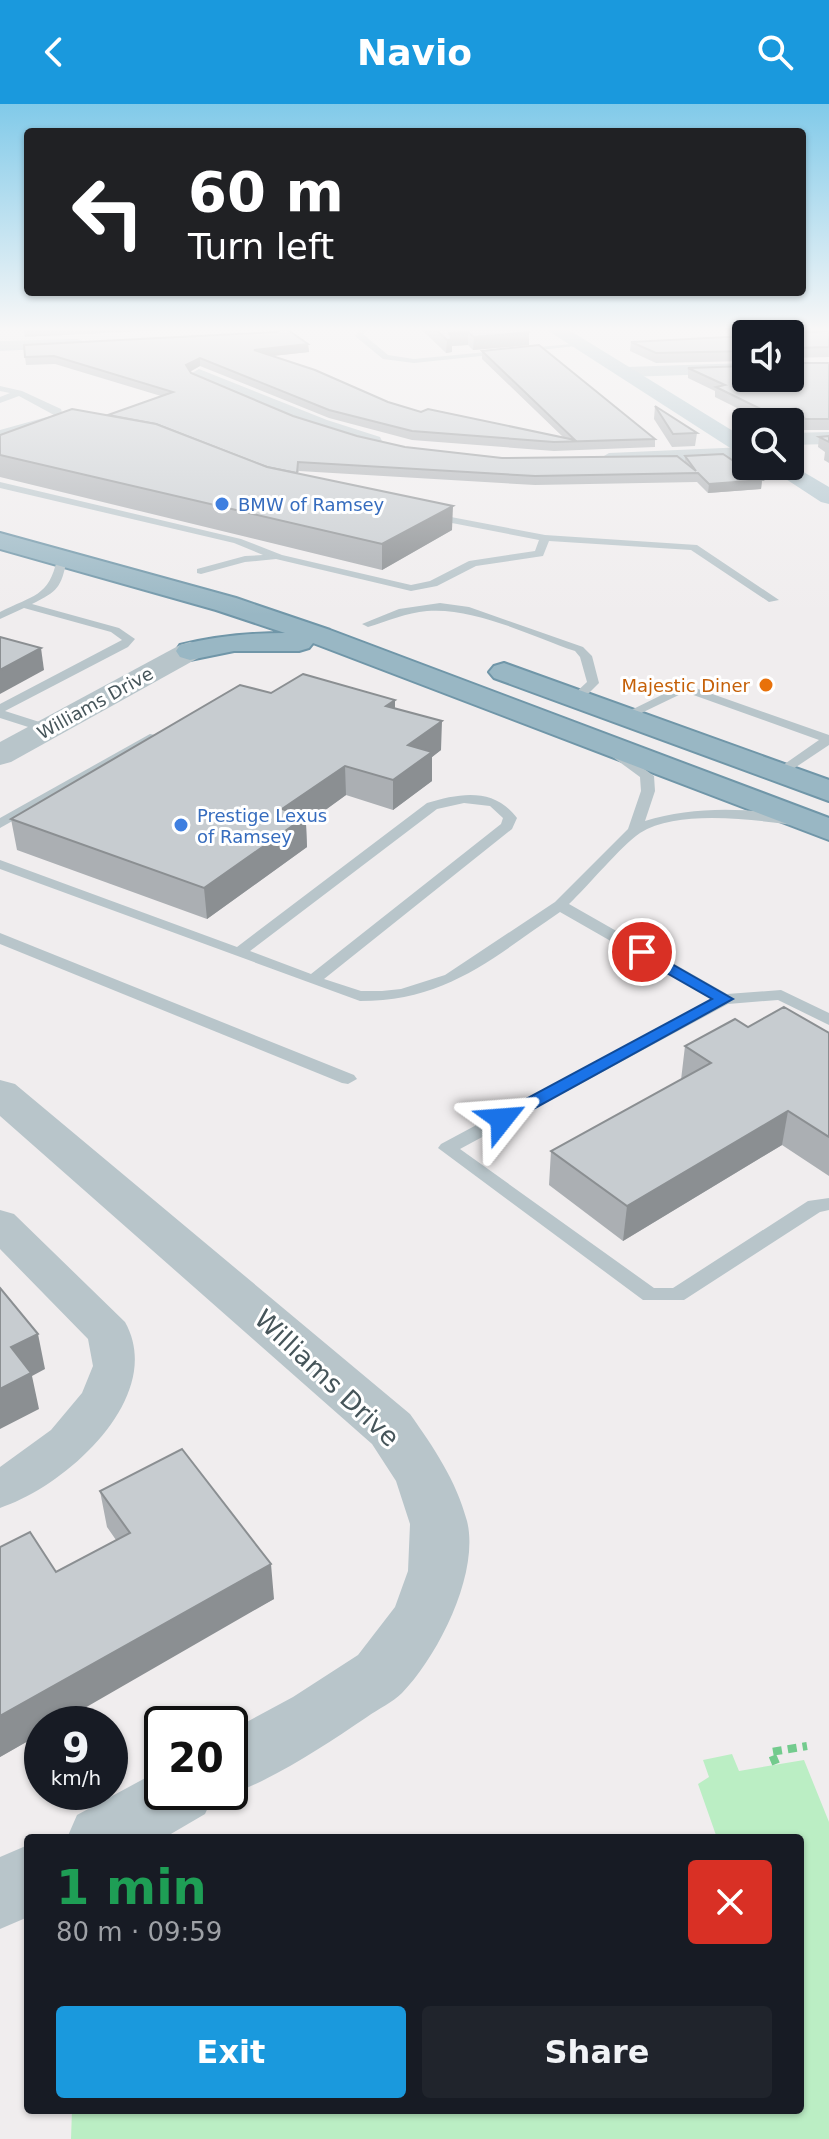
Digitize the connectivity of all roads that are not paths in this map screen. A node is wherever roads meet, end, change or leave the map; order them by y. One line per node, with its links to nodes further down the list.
1 (31, 425): 4 (lane)
2 (324, 425): 8 (street)
3 (710, 425): 5 (main road)
4 (0, 433)
5 (732, 438)
6 (829, 438): 7 (street)
7 (804, 439)
8 (391, 445)
9 (732, 447): 10 (street)
10 (588, 460)
11 (800, 480): 13 (main road)
12 (0, 485): 18 (lane)
13 (829, 497)
14 (414, 513): 16 (lane)
15 (0, 517): 20 (highway)
16 (545, 538): 18 (lane); 22 (lane)
17 (0, 541): 19 (highway)
18 (279, 557): 20 (lane)
19 (62, 559): 21 (highway); 23 (lane)
20 (201, 571): 25 (highway)
21 (168, 588): 27 (highway); 28 (highway)
22 (773, 600)
23 (24, 605): 24 (lane); 31 (lane)
24 (0, 616)
25 (368, 624): 26 (highway); 30 (lane)
26 (411, 639)
27 (190, 651): 28 (highway); 33 (street, Williams Drive)
28 (370, 654): 35 (highway)
29 (480, 663): 30 (highway)
30 (577, 698): 32 (highway)
31 (0, 712): 33 (lane)
32 (625, 716): 36 (lane); 38 (highway)
33 (47, 729): 37 (street, Williams Drive)
34 (160, 732): 40 (lane)
35 (596, 739): 41 (highway); 42 (lane)
36 (829, 739): 38 (lane)
37 (0, 755)
38 (781, 773): 39 (highway)
39 (829, 791)
40 (0, 824)
41 (825, 828): 42 (lane)
42 (635, 830): 44 (lane)
43 (0, 864): 46 (lane)
44 (560, 905): 47 (lane); 48 (lane)
45 (0, 938): 50 (lane)
46 (238, 953): 47 (lane); 47 (lane)
47 (313, 980)
48 (724, 999): 49 (lane); 52 (lane)
49 (829, 1020)
50 (348, 1079)
51 (0, 1093): 55 (street, Williams Drive)
52 (829, 1204)
53 (0, 1224): 54 (street)
54 (0, 1489)
55 (248, 1755)
56 (150, 1810): 57 (street)
57 (108, 1834)
58 (24, 1881): 59 (street)
59 (0, 1895)

